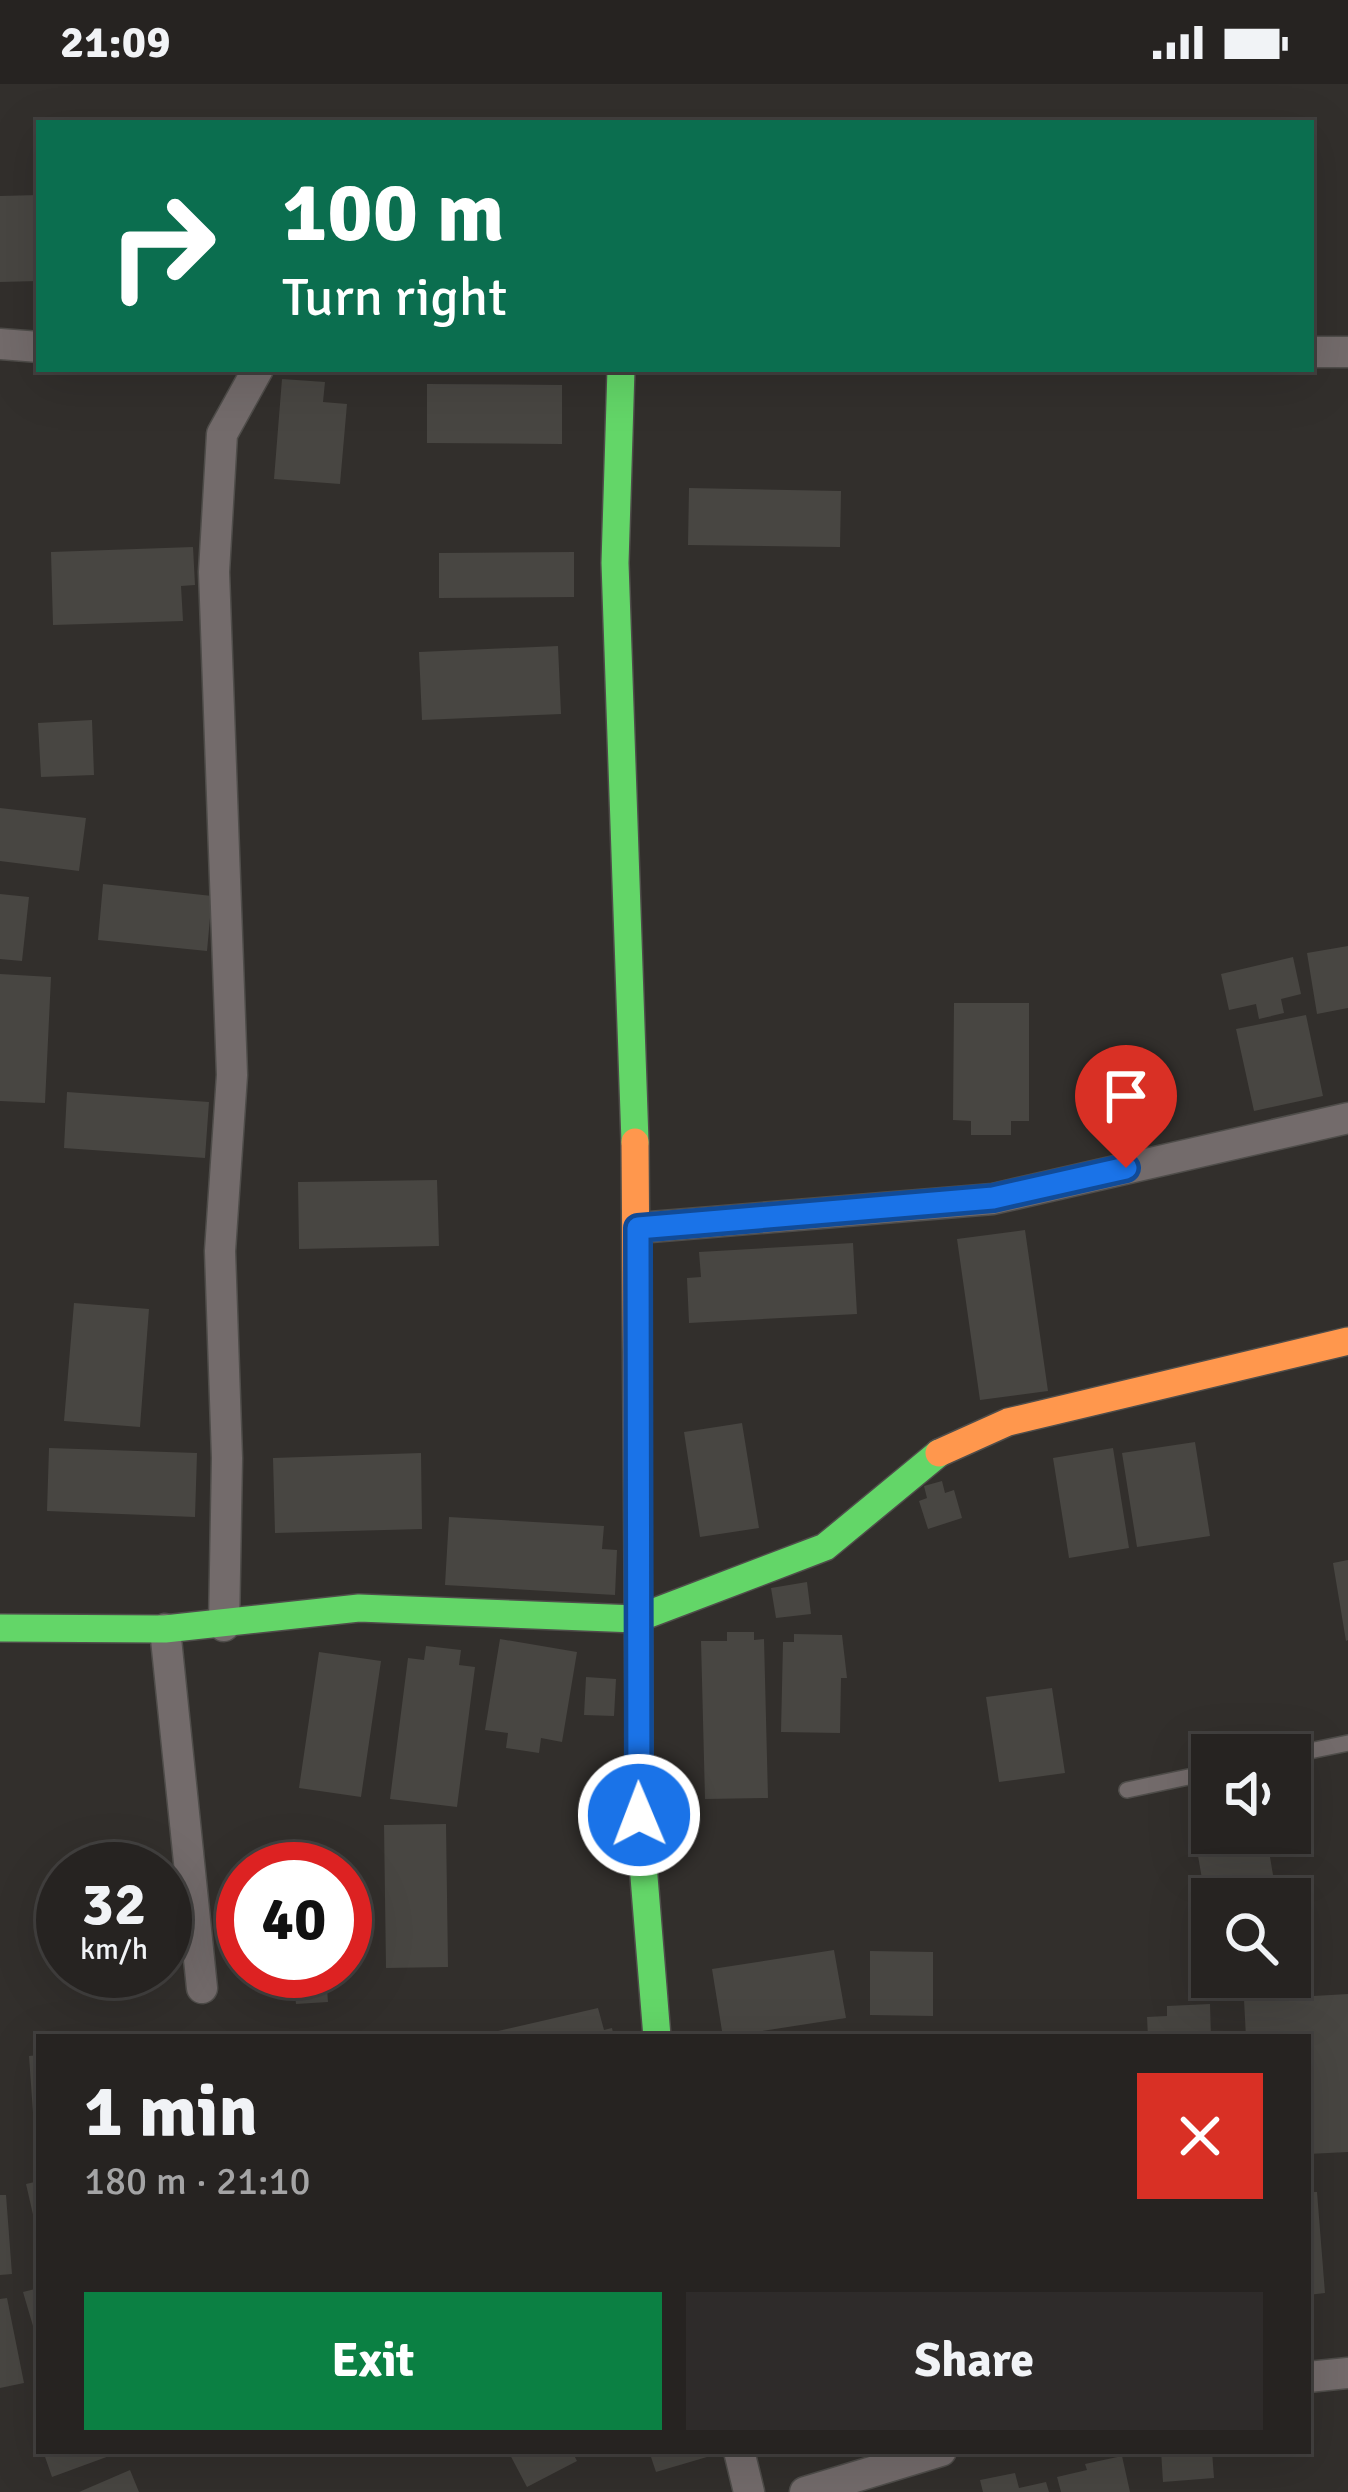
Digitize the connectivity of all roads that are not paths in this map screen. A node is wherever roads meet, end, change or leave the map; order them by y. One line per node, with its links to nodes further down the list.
1 (0, 344): 2 (street)
2 (36, 346)
3 (1314, 352): 4 (street)
4 (1348, 352)
5 (256, 372): 11 (street)
6 (621, 372): 8 (street)
7 (1348, 1118): 8 (street)
8 (638, 1228): 10 (street)
9 (1348, 1342): 10 (street)
10 (636, 1619): 11 (street); 19 (street)
11 (224, 1625): 13 (street)
12 (0, 1628): 13 (street)
13 (165, 1629): 18 (street)
14 (1348, 1743): 15 (lane)
15 (1311, 1751)
16 (1191, 1776): 17 (lane)
17 (1127, 1790)
18 (202, 1988)
19 (657, 2034)
20 (1348, 2373): 21 (street)
21 (1311, 2378)
22 (740, 2454): 24 (street)
23 (931, 2454): 25 (street)
24 (749, 2492)
25 (805, 2492)

